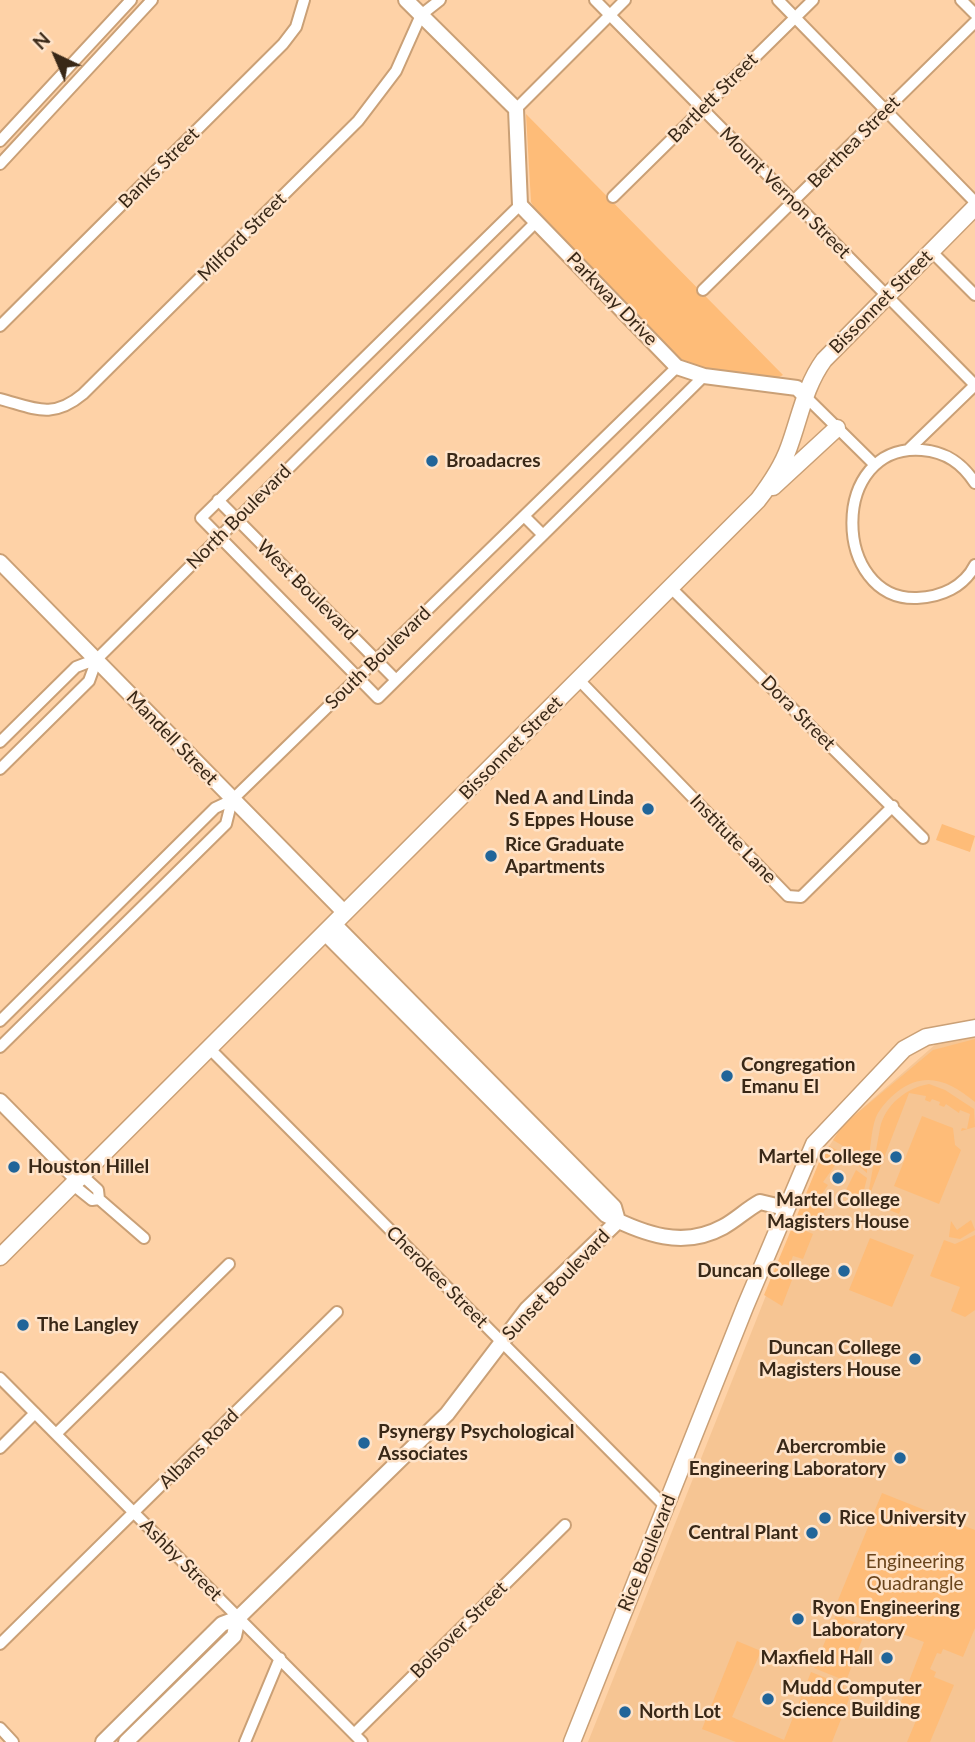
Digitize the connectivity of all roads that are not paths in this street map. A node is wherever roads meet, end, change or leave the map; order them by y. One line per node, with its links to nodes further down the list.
1 (131, 0): 19 (street)
2 (152, 0): 20 (street)
3 (304, 0): 30 (street, Banks Street)
4 (406, 0): 12 (street)
5 (440, 0): 12 (street, Milford Street)
6 (596, 0): 13 (street, Mount Vernon Street)
7 (625, 0): 13 (street)
8 (778, 0): 14 (street)
9 (813, 0): 14 (street, Bartlett Street)
10 (961, 0): 11 (street)
11 (975, 14)
12 (421, 15): 16 (street); 37 (street, Milford Street)
13 (610, 15): 16 (street); 18 (street, Mount Vernon Street)
14 (795, 17): 17 (street); 18 (street, Bartlett Street)
15 (975, 22): 17 (street, Berthea Street)
16 (516, 109): 24 (street)
17 (887, 109): 22 (street, Berthea Street); 23 (street)
18 (701, 110): 21 (street, Bartlett Street); 22 (street, Mount Vernon Street)
19 (0, 141)
20 (0, 164)
21 (613, 197)
22 (793, 201): 27 (street, Berthea Street); 29 (street, Mount Vernon Street)
23 (975, 204): 26 (main road, Bissonnet Street)
24 (520, 205): 25 (street, Parkway Drive); 31 (street, North Boulevard)
25 (537, 221): 32 (street, Parkway Drive); 33 (street, North Boulevard)
26 (932, 251): 28 (street); 29 (main road, Bissonnet Street)
27 (703, 290)
28 (975, 295)
29 (887, 296): 35 (street, Mount Vernon Street); 36 (main road, Bissonnet Street)
30 (0, 327)
31 (363, 359): 33 (street); 42 (street, North Boulevard)
32 (677, 367): 34 (street, Parkway Drive); 44 (street, South Boulevard)
33 (381, 376): 46 (street, North Boulevard)
34 (704, 376): 36 (street, Parkway Drive); 47 (street, South Boulevard)
35 (975, 385): 39 (street)
36 (805, 396): 38 (street); 43 (main road, Bissonnet Street)
37 (0, 398)
38 (837, 428): 40 (street); 43 (main road)
39 (909, 449): 40 (street); 41 (street)
40 (875, 466): 50 (street)
41 (975, 483)
42 (218, 500): 45 (street, North Boulevard); 46 (street, West Boulevard)
43 (758, 500): 51 (main road, Bissonnet Street)
44 (524, 516): 47 (street); 53 (street, South Boulevard)
45 (201, 518): 48 (street, West Boulevard)
46 (236, 519): 48 (street, North Boulevard); 53 (street, West Boulevard)
47 (543, 535): 55 (street, South Boulevard)
48 (219, 536): 52 (street, North Boulevard); 54 (street, West Boulevard)
49 (0, 562): 52 (street, Mandell Street)
50 (975, 565)
51 (671, 588): 56 (main road, Bissonnet Street); 61 (street, Dora Street)
52 (97, 659): 58 (street, North Boulevard); 59 (street, North Boulevard); 60 (street, Mandell Street)
53 (377, 660): 54 (street, South Boulevard); 55 (street, West Boulevard)
54 (359, 678): 57 (street, West Boulevard); 60 (street, South Boulevard)
55 (396, 680): 57 (street, South Boulevard)
56 (579, 680): 61 (street, Institute Lane); 63 (main road, Bissonnet Street)
57 (378, 698)
58 (0, 742)
59 (0, 769)
60 (232, 800): 63 (street, Mandell Street); 64 (street, South Boulevard); 66 (street, South Boulevard)
61 (892, 806): 62 (street, Dora Street)
62 (923, 838)
63 (335, 923): 67 (main road, Bissonnet Street); 71 (street, Mandell Street)
64 (0, 1021)
65 (975, 1028): 70 (main road)
66 (0, 1047)
67 (209, 1048): 69 (main road, Bissonnet Street); 76 (street, Cherokee Street)
68 (0, 1101): 69 (street)
69 (78, 1180): 72 (street); 73 (main road, Bissonnet Street)
70 (785, 1208): 71 (street, Sunset Boulevard); 81 (main road, Rice Boulevard)
71 (618, 1221): 76 (street, Sunset Boulevard)
72 (144, 1238)
73 (0, 1257)
74 (229, 1264): 79 (street)
75 (337, 1312): 82 (street, Albans Road)
76 (501, 1341): 81 (street, Cherokee Street); 84 (street, Sunset Boulevard)
77 (0, 1378): 78 (street, Ashby Street)
78 (35, 1413): 79 (street, Ashby Street); 80 (street)
79 (56, 1434): 82 (street, Ashby Street)
80 (0, 1448)
81 (666, 1506): 93 (main road, Rice Boulevard)
82 (133, 1512): 84 (street, Ashby Street); 85 (street, Albans Road)
83 (565, 1525): 88 (street, Bolsover Street)
84 (238, 1618): 86 (street, Ashby Street); 90 (street, Sunset Boulevard); 91 (street, Sunset Boulevard)
85 (0, 1644)
86 (279, 1658): 88 (street, Ashby Street); 92 (street)
87 (0, 1728): 89 (street)
88 (358, 1738)
89 (13, 1742)
90 (103, 1742)
91 (126, 1742)
92 (245, 1742)
93 (572, 1742)

